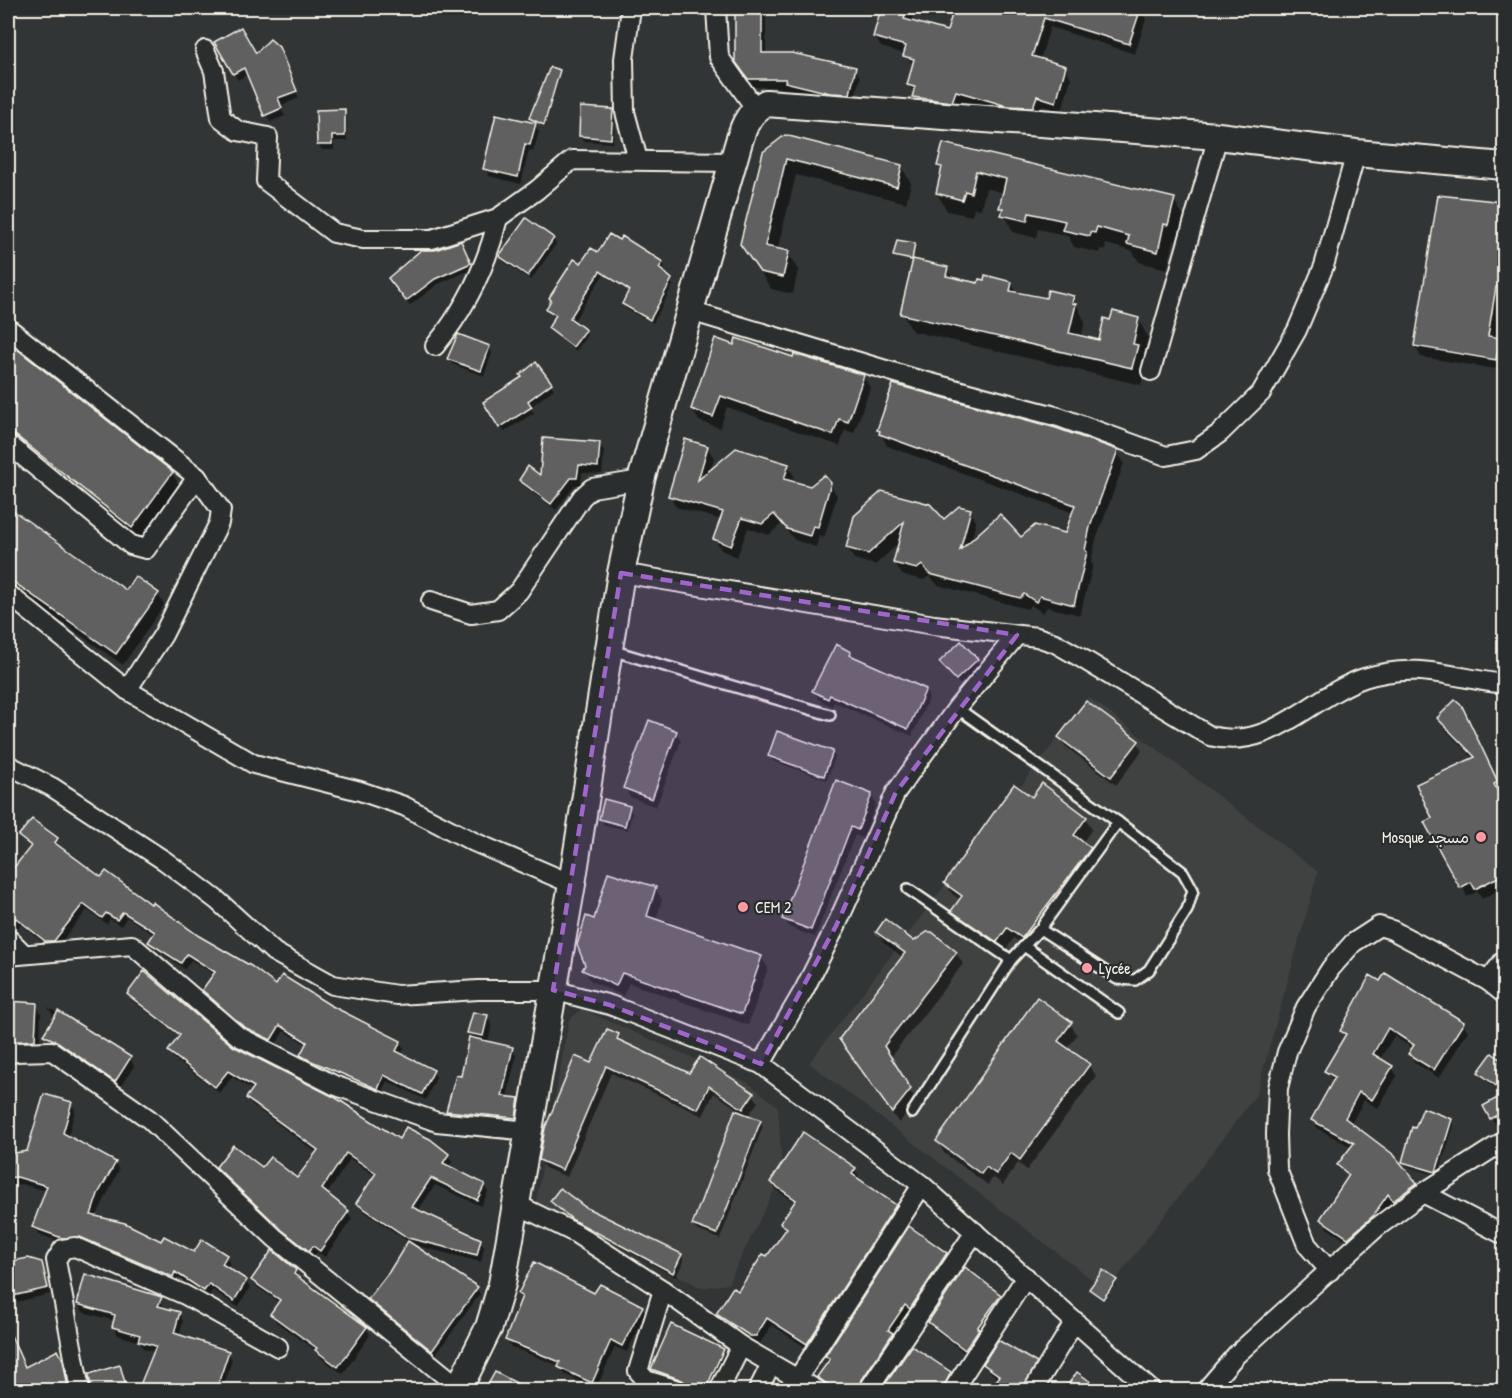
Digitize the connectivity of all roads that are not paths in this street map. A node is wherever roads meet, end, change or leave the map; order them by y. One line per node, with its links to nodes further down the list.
1 (631, 8): 7 (street)
2 (716, 8): 4 (street)
3 (205, 50): 10 (street)
4 (755, 108): 5 (street); 8 (street)
5 (1218, 136): 6 (street); 14 (street)
6 (1356, 153): 9 (street); 11 (street)
7 (638, 160): 8 (street); 10 (street)
8 (733, 162): 11 (street)
9 (1504, 166)
10 (498, 218): 13 (street)
11 (690, 311): 17 (street)
12 (8, 328): 16 (street)
13 (435, 346)
14 (1151, 370)
15 (8, 444): 16 (street)
16 (196, 477): 24 (street)
17 (641, 480): 18 (street); 20 (street)
18 (621, 573): 21 (street); 22 (street)
19 (8, 594): 24 (street)
20 (431, 601)
21 (1017, 634): 23 (street); 25 (street)
22 (609, 649): 26 (lane); 29 (street)
23 (1504, 684)
24 (127, 690): 29 (street)
25 (957, 708): 28 (lane); 42 (street)
26 (830, 716)
27 (8, 765): 38 (street)
28 (1118, 822): 31 (lane); 31 (lane)
29 (572, 884): 38 (street)
30 (908, 889): 35 (lane)
31 (1040, 929): 33 (lane)
32 (8, 938): 34 (street)
33 (1024, 946): 35 (lane); 40 (lane)
34 (16, 955): 44 (street)
35 (1011, 960): 43 (lane)
36 (1504, 960): 37 (street)
37 (1488, 981): 39 (street); 51 (street)
38 (553, 990): 42 (street); 44 (street)
39 (1504, 994)
40 (1119, 1013)
41 (8, 1055): 59 (street)
42 (761, 1064): 46 (street)
43 (912, 1113)
44 (529, 1131): 48 (street)
45 (1504, 1141): 47 (street)
46 (922, 1185): 49 (street); 58 (street)
47 (1423, 1193): 50 (street); 51 (street)
48 (516, 1204): 53 (street); 59 (street)
49 (975, 1232): 52 (street); 65 (street)
50 (1504, 1235)
51 (1330, 1271): 69 (street)
52 (1026, 1277): 54 (street); 66 (street)
53 (663, 1290): 55 (street); 61 (street)
54 (1075, 1321): 67 (street); 68 (street)
55 (741, 1346): 57 (street); 62 (street)
56 (278, 1347): 60 (street)
57 (771, 1364): 58 (street); 63 (street)
58 (798, 1378): 64 (street)
59 (459, 1389)
60 (80, 1390)
61 (678, 1390)
62 (719, 1390)
63 (758, 1390)
64 (817, 1390)
65 (868, 1390)
66 (953, 1390)
67 (1033, 1390)
68 (1151, 1390)
69 (1206, 1390)

